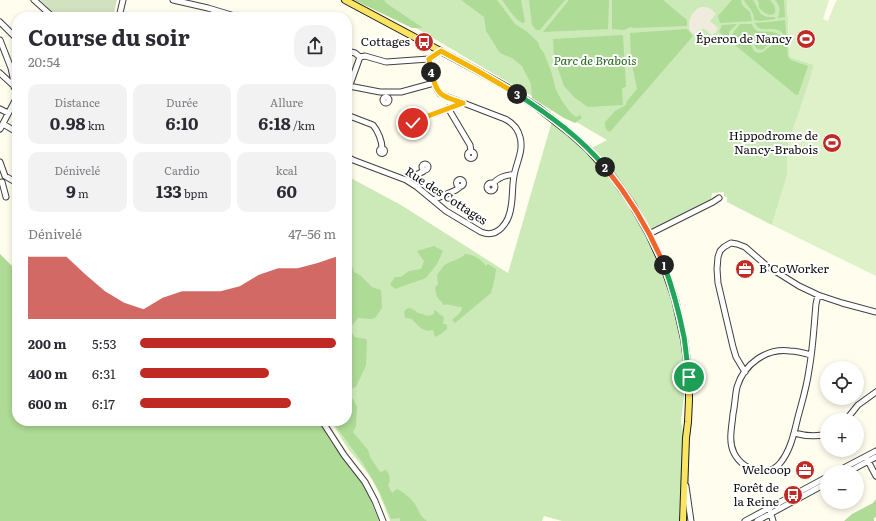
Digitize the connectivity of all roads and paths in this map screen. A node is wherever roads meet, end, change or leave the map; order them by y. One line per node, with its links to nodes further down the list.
1 (34, 0): 5 (street)
2 (123, 0): 6 (street)
3 (174, 0): 7 (street)
4 (345, 0): 11 (main road)
5 (47, 12)
6 (120, 12)
7 (221, 12)
8 (0, 22): 9 (street)
9 (12, 34)
10 (0, 40): 16 (street)
11 (441, 51): 14 (street); 48 (main road)
12 (352, 52): 13 (street)
13 (360, 57): 14 (street); 18 (street)
14 (429, 59): 19 (street)
15 (0, 73): 17 (street)
16 (12, 74): 17 (street)
17 (5, 77): 20 (street)
18 (352, 78)
19 (434, 83): 22 (street); 24 (street, Rue des Cottages)
20 (12, 84)
21 (352, 87): 22 (street)
22 (383, 92): 23 (street)
23 (385, 98)
24 (463, 103): 27 (street); 38 (street, Rue des Cottages)
25 (12, 106): 28 (street)
26 (0, 109): 28 (street)
27 (446, 109): 30 (street); 34 (street)
28 (8, 113): 31 (street)
29 (352, 117): 33 (street)
30 (412, 122)
31 (1, 127): 32 (street)
32 (12, 129)
33 (382, 148)
34 (471, 151)
35 (352, 160): 41 (street, Rue des Cottages)
36 (0, 162): 39 (street)
37 (424, 170): 41 (street)
38 (514, 175): 43 (street); 47 (street, Rue des Cottages)
39 (5, 176): 40 (street); 42 (street)
40 (12, 180)
41 (406, 180): 47 (street, Rue des Cottages)
42 (1, 182): 45 (street)
43 (493, 184)
44 (460, 187): 47 (street)
45 (6, 196)
46 (719, 198): 48 (street)
47 (433, 200)
48 (649, 234): 63 (main road)
49 (818, 295): 50 (street); 51 (street); 52 (street)
50 (876, 312)
51 (811, 355): 52 (street); 56 (street)
52 (745, 372): 56 (street)
53 (876, 392): 54 (street)
54 (852, 413)
55 (325, 426): 68 (street)
56 (794, 433): 57 (street)
57 (820, 436)
58 (876, 451): 60 (street)
59 (876, 457): 60 (street)
60 (867, 459): 61 (street); 62 (street); 64 (street)
61 (853, 465)
62 (858, 465)
63 (684, 472): 69 (main road); 70 (street)
64 (876, 476)
65 (820, 481): 67 (street)
66 (820, 486): 67 (street)
67 (769, 511): 71 (street); 72 (street); 73 (street)
68 (383, 521)
69 (683, 521)
70 (690, 521)
71 (745, 521)
72 (757, 521)
73 (772, 521)

